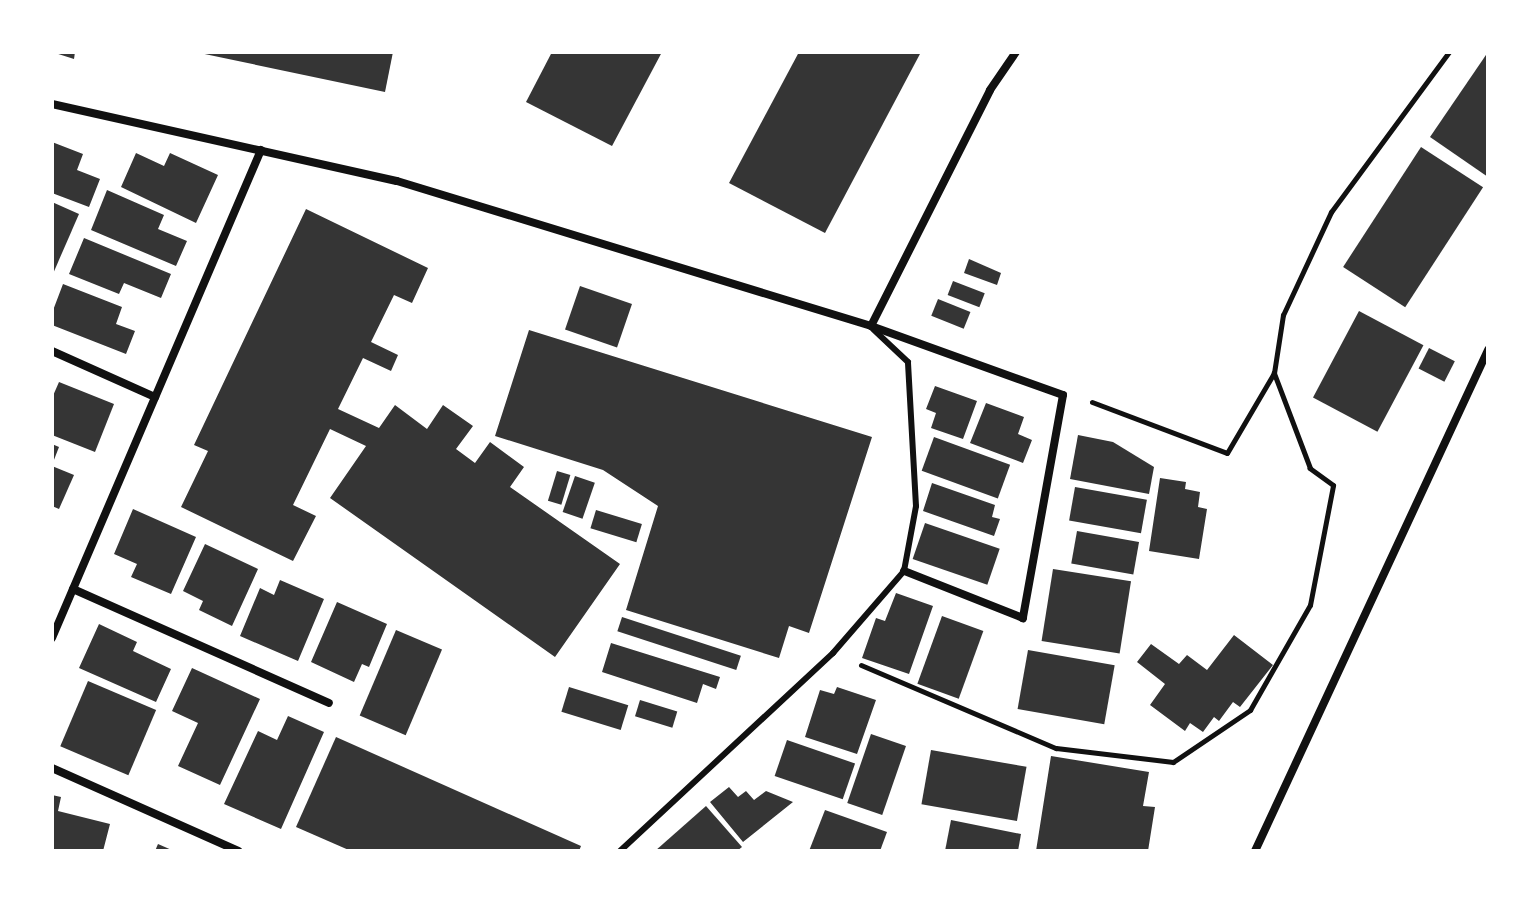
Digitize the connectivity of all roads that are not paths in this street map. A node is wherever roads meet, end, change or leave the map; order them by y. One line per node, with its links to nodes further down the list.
1 (1016, 52): 4 (street)
2 (52, 104): 3 (street)
3 (261, 150): 4 (street); 7 (street)
4 (871, 326): 8 (lane); 8 (street)
5 (1488, 350): 15 (street)
6 (52, 351): 7 (street)
7 (155, 397): 9 (street)
8 (904, 571): 14 (lane)
9 (73, 589): 10 (street); 11 (street)
10 (52, 638)
11 (329, 703)
12 (52, 768): 13 (street)
13 (238, 851)
14 (620, 851)
15 (1255, 851)

